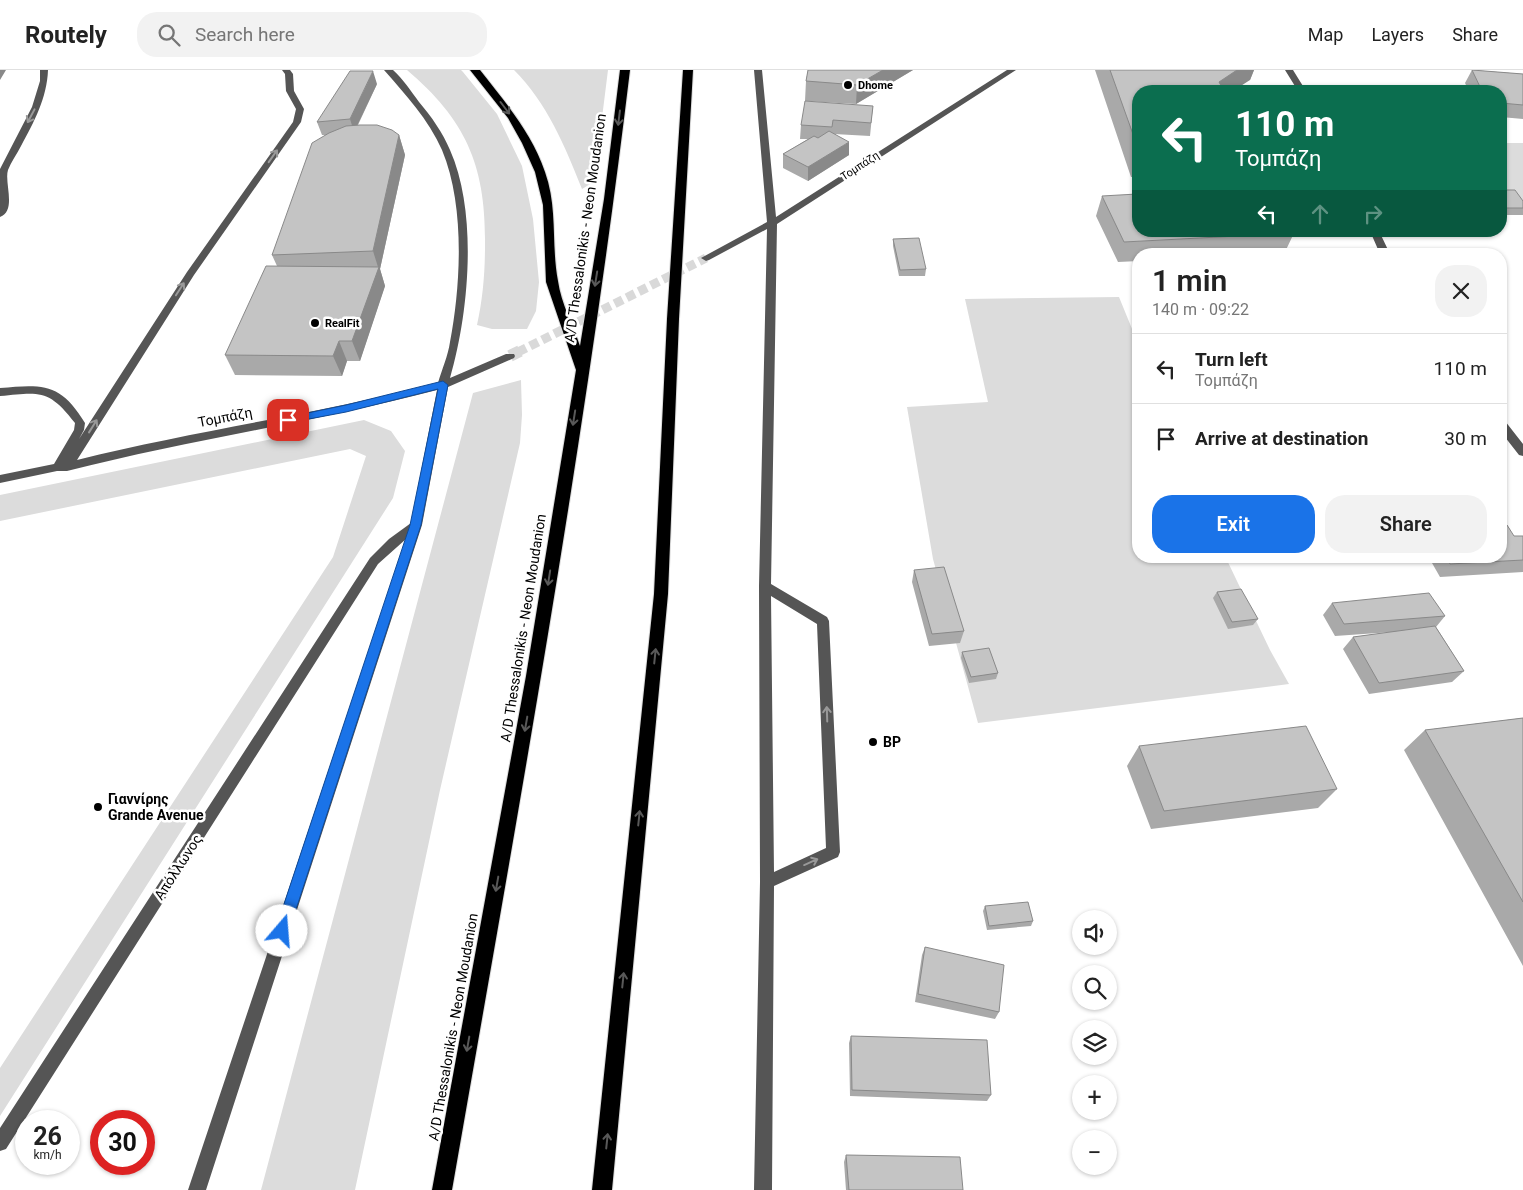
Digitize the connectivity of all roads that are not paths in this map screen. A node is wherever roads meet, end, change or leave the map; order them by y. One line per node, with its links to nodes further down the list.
1 (44, 70): 11 (street, one-way to 11)
2 (287, 70): 20 (street, one-way to 2)
3 (388, 70): 16 (street)
4 (475, 70): 15 (highway, one-way to 15)
5 (625, 70): 15 (highway, A/D Thessalonikis - Neon Moudanion, one-way to 15)
6 (688, 70): 28 (highway, one-way to 6)
7 (758, 70): 12 (street)
8 (1012, 70): 12 (street, Τομπάζη)
9 (1289, 70): 10 (street)
10 (1298, 85)
11 (0, 214)
12 (772, 222): 13 (street, Τομπάζη); 23 (street)
13 (706, 258)
14 (510, 356): 16 (street, Τομπάζη)
15 (582, 370): 27 (highway, A/D Thessalonikis - Neon Moudanion, one-way to 27)
16 (443, 385): 20 (street, Τομπάζη); 22 (street)
17 (0, 392): 20 (street)
18 (1507, 432): 19 (street)
19 (1523, 452)
20 (62, 467): 21 (street, Τομπάζη)
21 (0, 479)
22 (416, 525): 25 (street, Απόλλωνος); 26 (street)
23 (765, 586): 24 (street); 24 (street, one-way to 23)
24 (767, 882): 29 (street)
25 (0, 1143)
26 (197, 1190)
27 (442, 1190)
28 (602, 1190)
29 (763, 1190)

